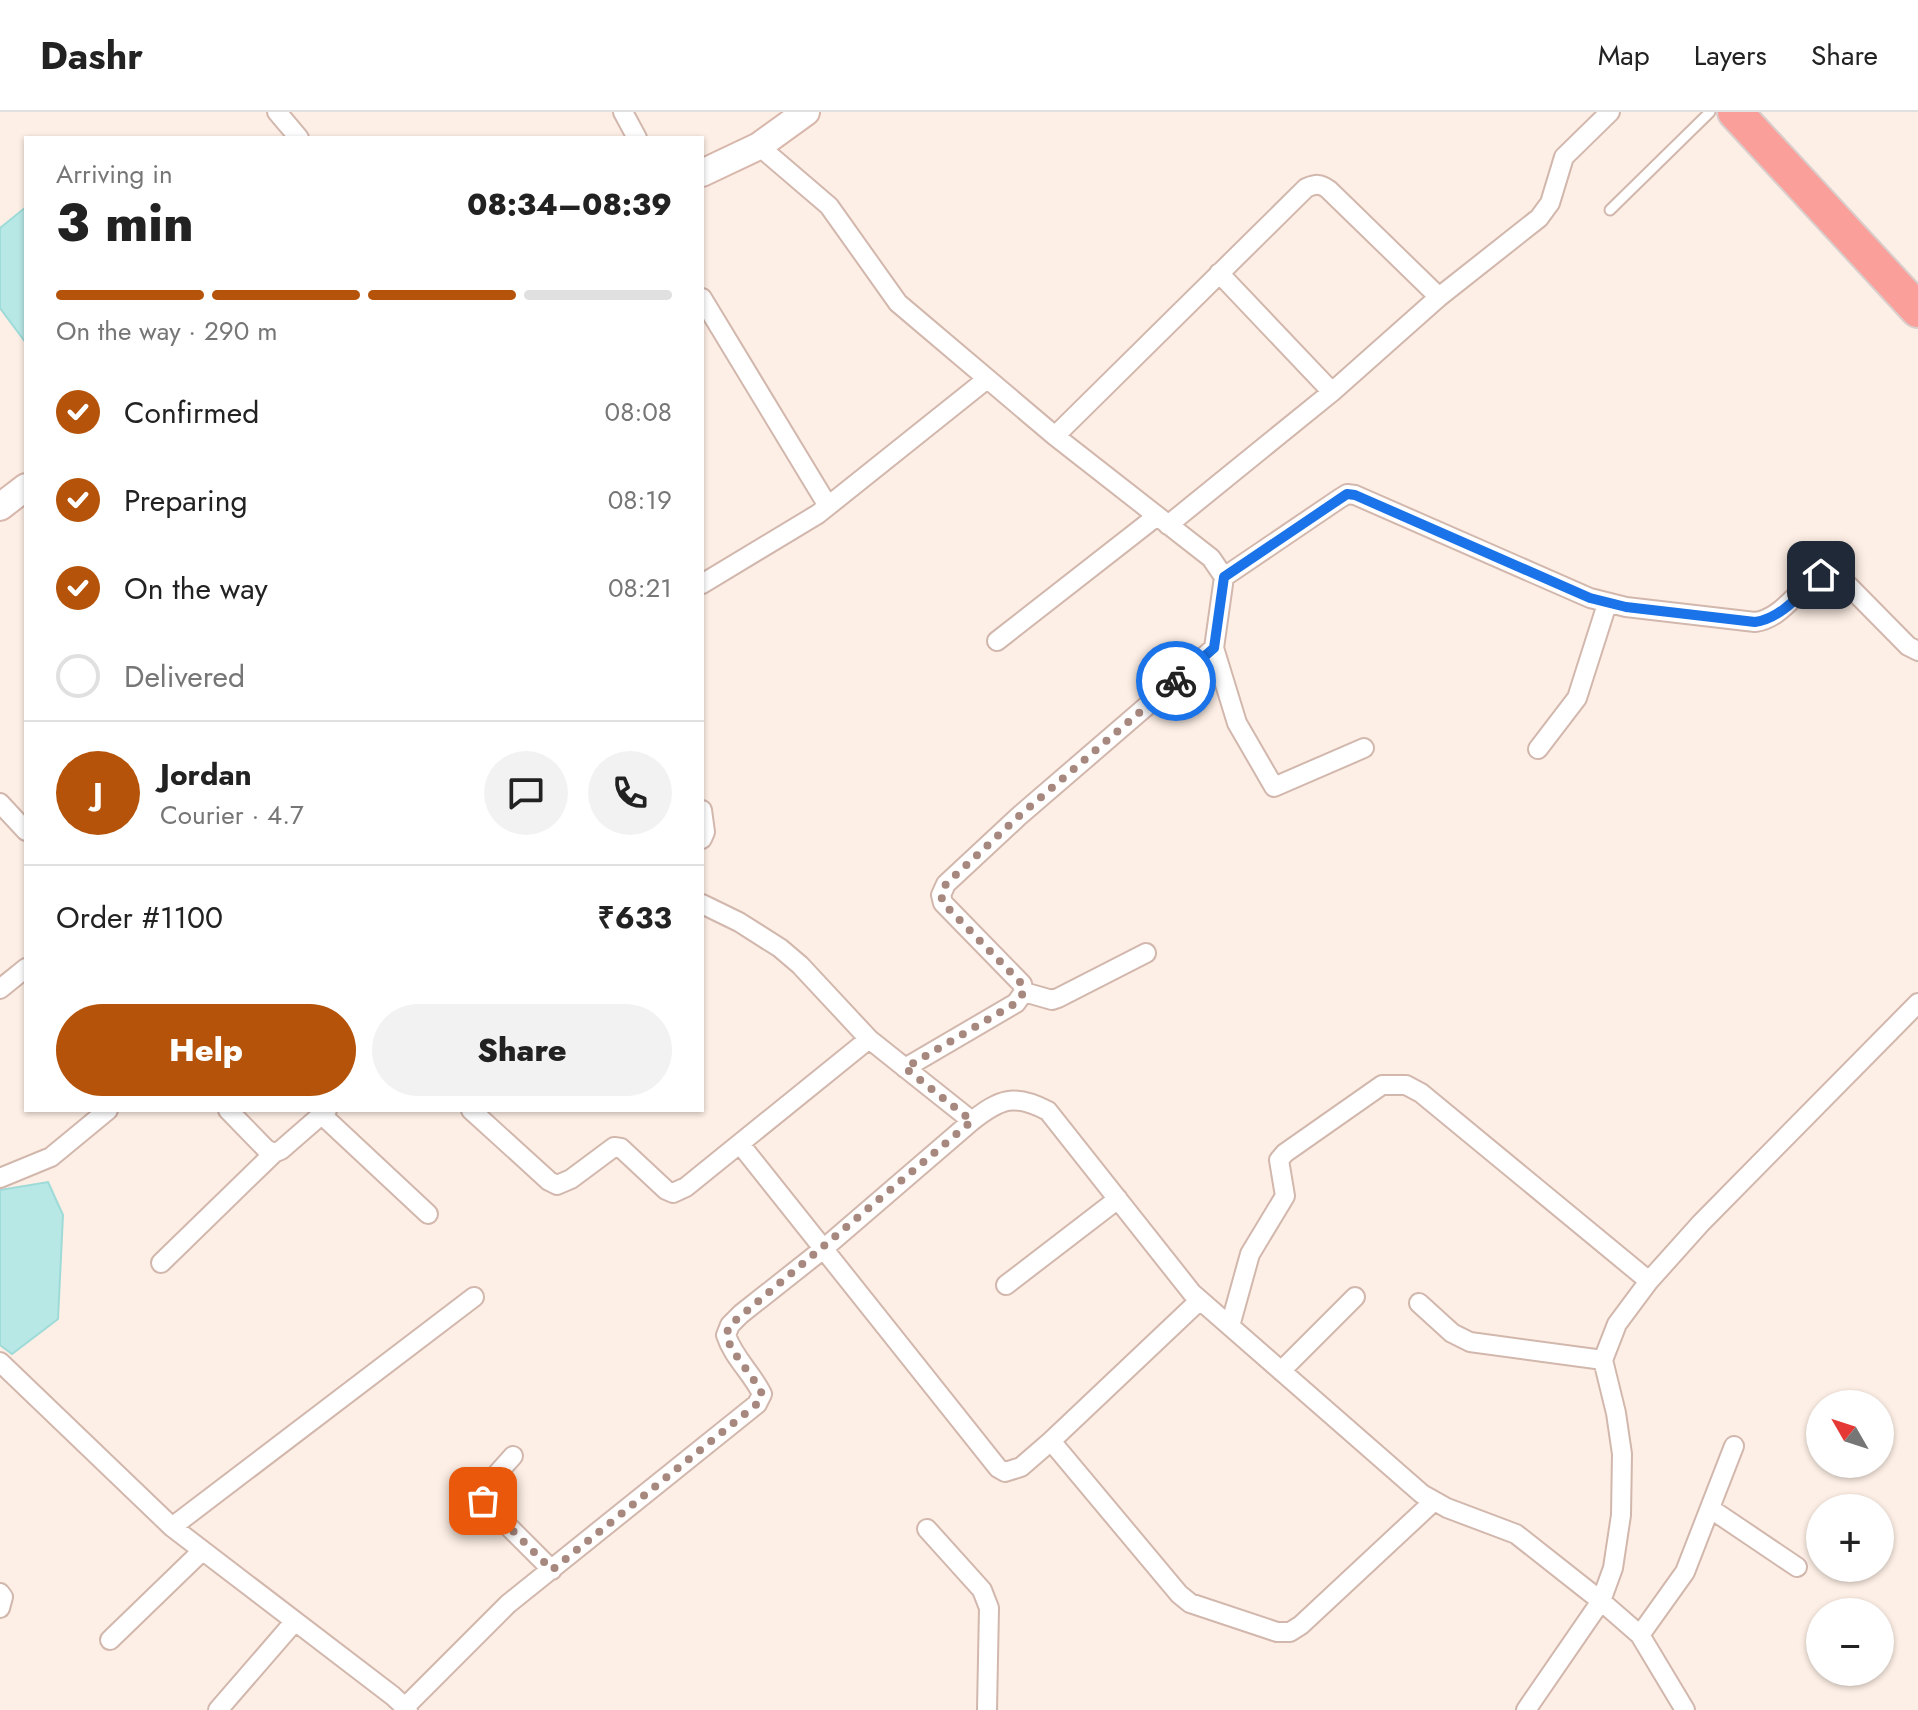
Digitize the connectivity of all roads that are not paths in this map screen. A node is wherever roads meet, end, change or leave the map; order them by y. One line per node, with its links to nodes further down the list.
1 (277, 112): 8 (street)
2 (623, 112): 9 (street)
3 (806, 112): 10 (main road)
4 (1610, 112): 15 (street)
5 (1710, 112): 12 (lane)
6 (1735, 112): 17 (highway)
7 (1767, 112): 14 (highway)
8 (297, 136)
9 (636, 136)
10 (759, 146): 11 (main road); 18 (street)
11 (704, 172)
12 (1610, 210)
13 (1219, 273): 15 (street); 19 (street); 20 (street)
14 (1918, 280)
15 (1439, 297): 19 (street)
16 (704, 301): 21 (street)
17 (1918, 310)
18 (987, 379): 20 (street); 21 (street)
19 (1332, 392): 22 (street)
20 (1055, 436): 22 (street)
21 (828, 506): 24 (street)
22 (1163, 520): 23 (street); 26 (street)
23 (1224, 577): 25 (street); 27 (street)
24 (704, 583)
25 (1607, 604): 28 (street); 30 (street)
26 (997, 641)
27 (1214, 648): 29 (street); 37 (street)
28 (1918, 651)
29 (1364, 748)
30 (1538, 749)
31 (0, 803): 32 (street)
32 (24, 829)
33 (704, 905): 39 (street)
34 (1146, 953): 37 (street)
35 (24, 970): 36 (street)
36 (0, 989)
37 (1024, 992): 40 (street)
38 (1918, 1003): 53 (street)
39 (869, 1039): 40 (street); 46 (street)
40 (905, 1068): 45 (street)
41 (106, 1112): 48 (street)
42 (230, 1112): 47 (street)
43 (325, 1112): 47 (street); 50 (street)
44 (473, 1112): 46 (street)
45 (972, 1121): 49 (street); 51 (street)
46 (740, 1144): 51 (street)
47 (274, 1153): 52 (street)
48 (0, 1178)
49 (1118, 1199): 54 (street); 57 (street)
50 (428, 1214)
51 (822, 1250): 63 (street); 72 (street)
52 (161, 1263)
53 (1649, 1281): 59 (street); 60 (street)
54 (1006, 1285)
55 (474, 1297): 68 (street)
56 (1355, 1297): 62 (street)
57 (1200, 1300): 59 (street); 63 (street)
58 (1419, 1303): 60 (street)
59 (1230, 1326): 62 (street)
60 (1603, 1360): 74 (street)
61 (0, 1362): 68 (street)
62 (1281, 1371): 66 (street)
63 (1051, 1441): 66 (street)
64 (1734, 1446): 67 (street)
65 (513, 1456): 72 (street)
66 (1433, 1502): 74 (street)
67 (1711, 1509): 71 (street); 77 (street)
68 (172, 1527): 70 (street)
69 (927, 1529): 81 (street)
70 (202, 1551): 76 (street); 78 (street)
71 (1797, 1567)
72 (552, 1570): 79 (street)
73 (0, 1593): 75 (street)
74 (1601, 1601): 77 (street); 82 (street)
75 (0, 1608)
76 (295, 1621): 79 (street); 80 (street)
77 (1640, 1635): 83 (street)
78 (110, 1640)
79 (406, 1708)
80 (218, 1710)
81 (987, 1710)
82 (1526, 1710)
83 (1685, 1710)

